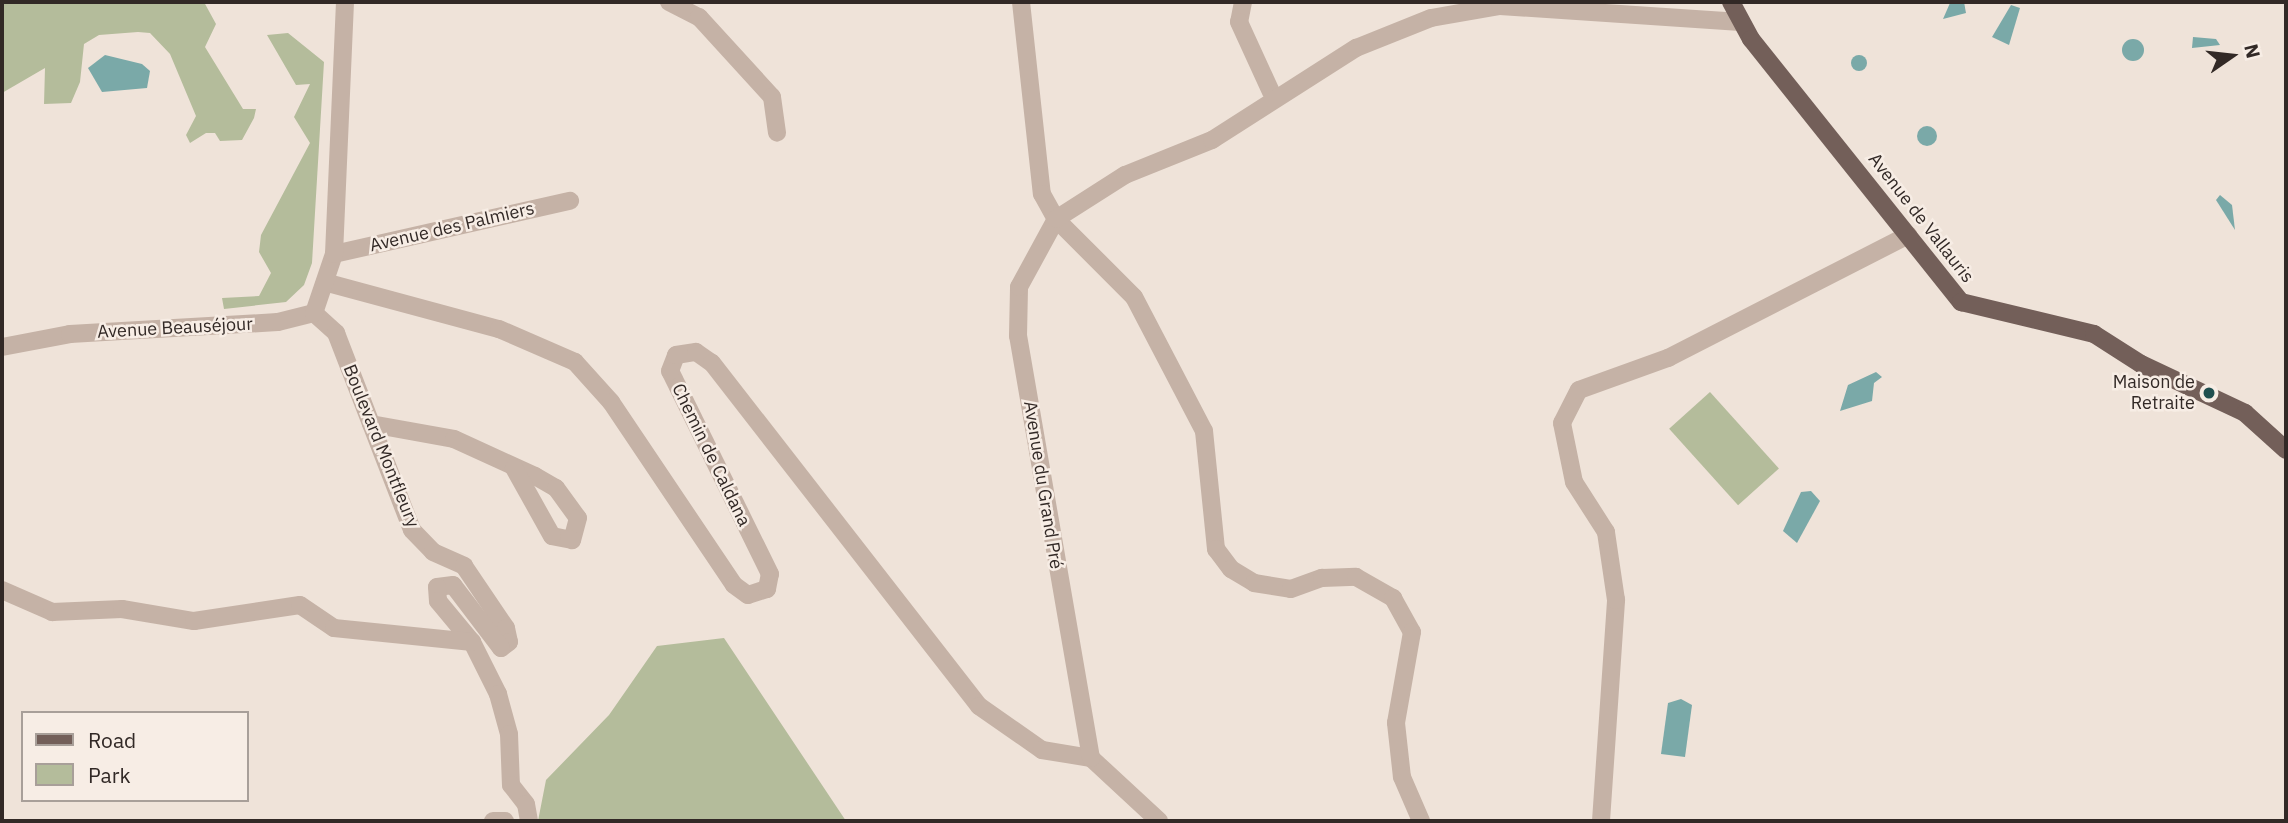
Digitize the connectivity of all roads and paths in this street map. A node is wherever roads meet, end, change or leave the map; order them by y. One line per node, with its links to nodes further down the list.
1 (345, 2): 12 (street)
2 (669, 2): 8 (street)
3 (1021, 2): 10 (street)
4 (1243, 2): 7 (street)
5 (1731, 2): 6 (main road, Avenue de Vallauris)
6 (1740, 22): 10 (street); 11 (main road, Avenue de Vallauris)
7 (1271, 92)
8 (777, 133)
9 (570, 201): 12 (street, Avenue des Palmiers)
10 (1056, 219): 21 (street, Avenue du Grand Pré); 26 (street)
11 (1908, 235): 17 (main road, Avenue de Vallauris); 27 (street)
12 (334, 254): 13 (street)
13 (328, 283): 14 (street); 21 (street, Chemin de Caldana)
14 (314, 313): 15 (street, Avenue Beauséjour); 16 (street, Boulevard Montfleury)
15 (2, 347)
16 (371, 424): 18 (street); 20 (street, Boulevard Montfleury)
17 (2284, 450)
18 (514, 468)
19 (2, 590): 20 (street)
20 (472, 642): 24 (street, Boulevard Montfleury)
21 (1090, 758): 25 (street)
22 (493, 821): 23 (street)
23 (505, 821)
24 (529, 821)
25 (1159, 821)
26 (1421, 821)
27 (1601, 821)

